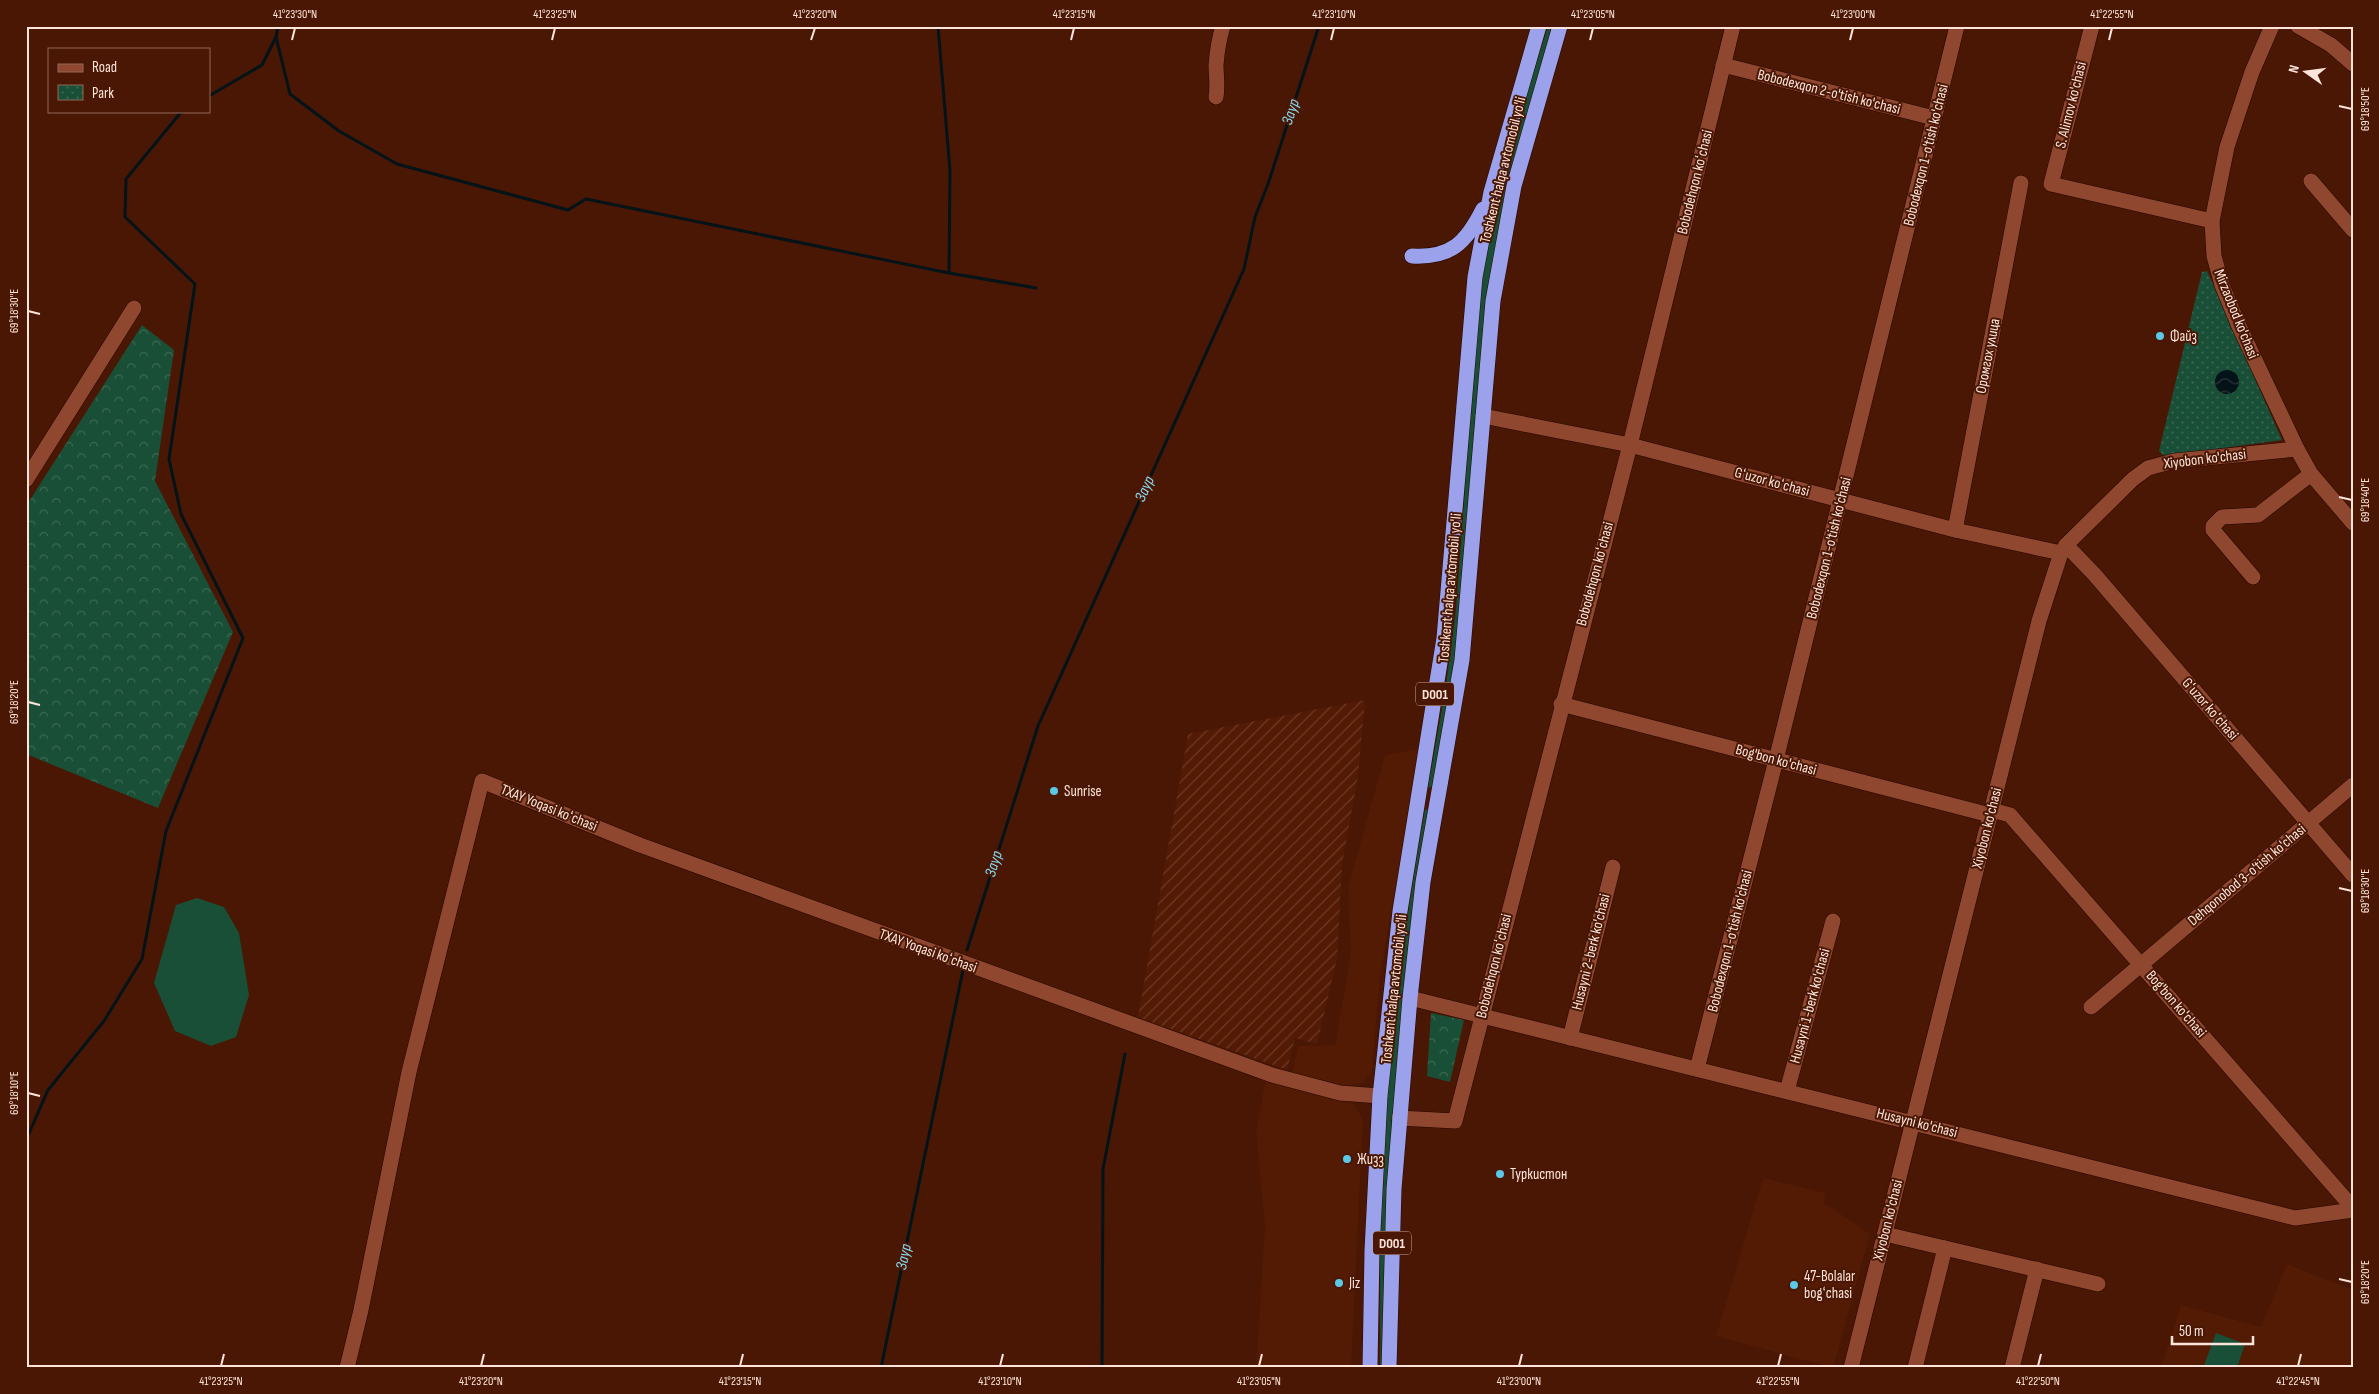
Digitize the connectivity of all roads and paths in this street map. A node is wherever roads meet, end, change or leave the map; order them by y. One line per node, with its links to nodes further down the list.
1 (1223, 26): 11 (street)
2 (1539, 26): 15 (highway, Toshkent halqa avtomobil yo'li / D001)
3 (1560, 26): 20 (highway, Toshkent halqa avtomobil yo'li / D001)
4 (1733, 26): 10 (street, Bobodehqon koʻchasi)
5 (1957, 26): 12 (street, Bobodexqon 1-o'tish ko'chasi)
6 (2092, 26): 16 (street, S. Alimov ko'chasi)
7 (2272, 26): 16 (street, Mirzaobod ko'chasi)
8 (2298, 26): 9 (street)
9 (2353, 64)
10 (1723, 65): 12 (street, Bobodexqon 2-o'tish ko'chasi); 21 (street, Bobodehqon koʻchasi)
11 (1216, 96)
12 (1934, 118): 25 (street, Bobodexqon 1-o'tish ko'chasi)
13 (2311, 181): 17 (street)
14 (2021, 183): 27 (street, Оромгох улица)
15 (1491, 192): 18 (highway); 33 (highway, Toshkent halqa avtomobil yo'li / D001)
16 (2212, 221): 22 (street, Mirzaobod ko'chasi)
17 (2353, 230)
18 (1412, 256)
19 (134, 308): 24 (street)
20 (1483, 416): 21 (street, Gʻuzor koʻchasi); 34 (highway, Toshkent halqa avtomobil yo'li / D001)
21 (1630, 445): 25 (street, Gʻuzor koʻchasi); 30 (street, Bobodehqon koʻchasi)
22 (2297, 449): 23 (street, Mirzaobod ko'chasi); 28 (street, Xiyobon ko'chasi)
23 (2311, 474): 26 (street, Mirzaobod ko'chasi); 29 (street)
24 (26, 480)
25 (1840, 500): 27 (street, Gʻuzor koʻchasi); 31 (street, Bobodexqon 1-o'tish ko'chasi)
26 (2353, 523)
27 (1955, 530): 28 (street, Gʻuzor koʻchasi)
28 (2064, 549): 35 (street, Xiyobon ko'chasi); 36 (street, Gʻuzor koʻchasi)
29 (2253, 577)
30 (1561, 704): 31 (street, Bog'bon ko'chasi); 43 (street, Bobodehqon koʻchasi)
31 (1776, 760): 35 (street, Bog'bon ko'chasi); 45 (street, Bobodexqon 1-o'tish ko'chasi)
32 (2353, 786): 36 (street, Dehqonobod 3-o'tish ko'chasi)
33 (1416, 800): 34 (highway); 47 (highway, Toshkent halqa avtomobil yo'li / D001)
34 (1437, 804): 41 (highway, Toshkent halqa avtomobil yo'li / D001)
35 (1991, 813): 40 (street, Bog'bon ko'chasi); 49 (street, Xiyobon ko'chasi)
36 (2308, 824): 38 (street, Gʻuzor koʻchasi); 40 (street, Dehqonobod 3-o'tish ko'chasi)
37 (1613, 868): 44 (street, Husayni 2-berk ko'chasi)
38 (2353, 875)
39 (1833, 921): 46 (street, Husayni 1-berk ko'chasi)
40 (2142, 965): 42 (street, Dehqonobod 3-o'tish ko'chasi); 50 (street, Bog'bon ko'chasi)
41 (1410, 998): 43 (street, Husayni ko'chasi); 48 (highway, Toshkent halqa avtomobil yo'li / D001)
42 (2091, 1006)
43 (1481, 1016): 44 (street, Husayni ko'chasi); 48 (street, Bobodehqon koʻchasi)
44 (1570, 1038): 45 (street, Husayni ko'chasi)
45 (1698, 1069): 46 (street, Husayni ko'chasi)
46 (1787, 1091): 49 (street, Husayni ko'chasi)
47 (1380, 1096): 55 (street, TXAY Yoqasi koʻchasi); 56 (highway, Toshkent halqa avtomobil yo'li / D001)
48 (1399, 1118): 57 (highway, Toshkent halqa avtomobil yo'li / D001)
49 (1914, 1122): 50 (street, Husayni ko'chasi); 51 (street, Xiyobon ko'chasi)
50 (2353, 1209)
51 (1885, 1234): 52 (street); 58 (street, Xiyobon ko'chasi)
52 (1945, 1248): 53 (street); 59 (street)
53 (2036, 1269): 54 (street); 60 (street)
54 (2098, 1284)
55 (347, 1368)
56 (1370, 1368)
57 (1389, 1368)
58 (1851, 1368)
59 (1915, 1368)
60 (2012, 1368)

